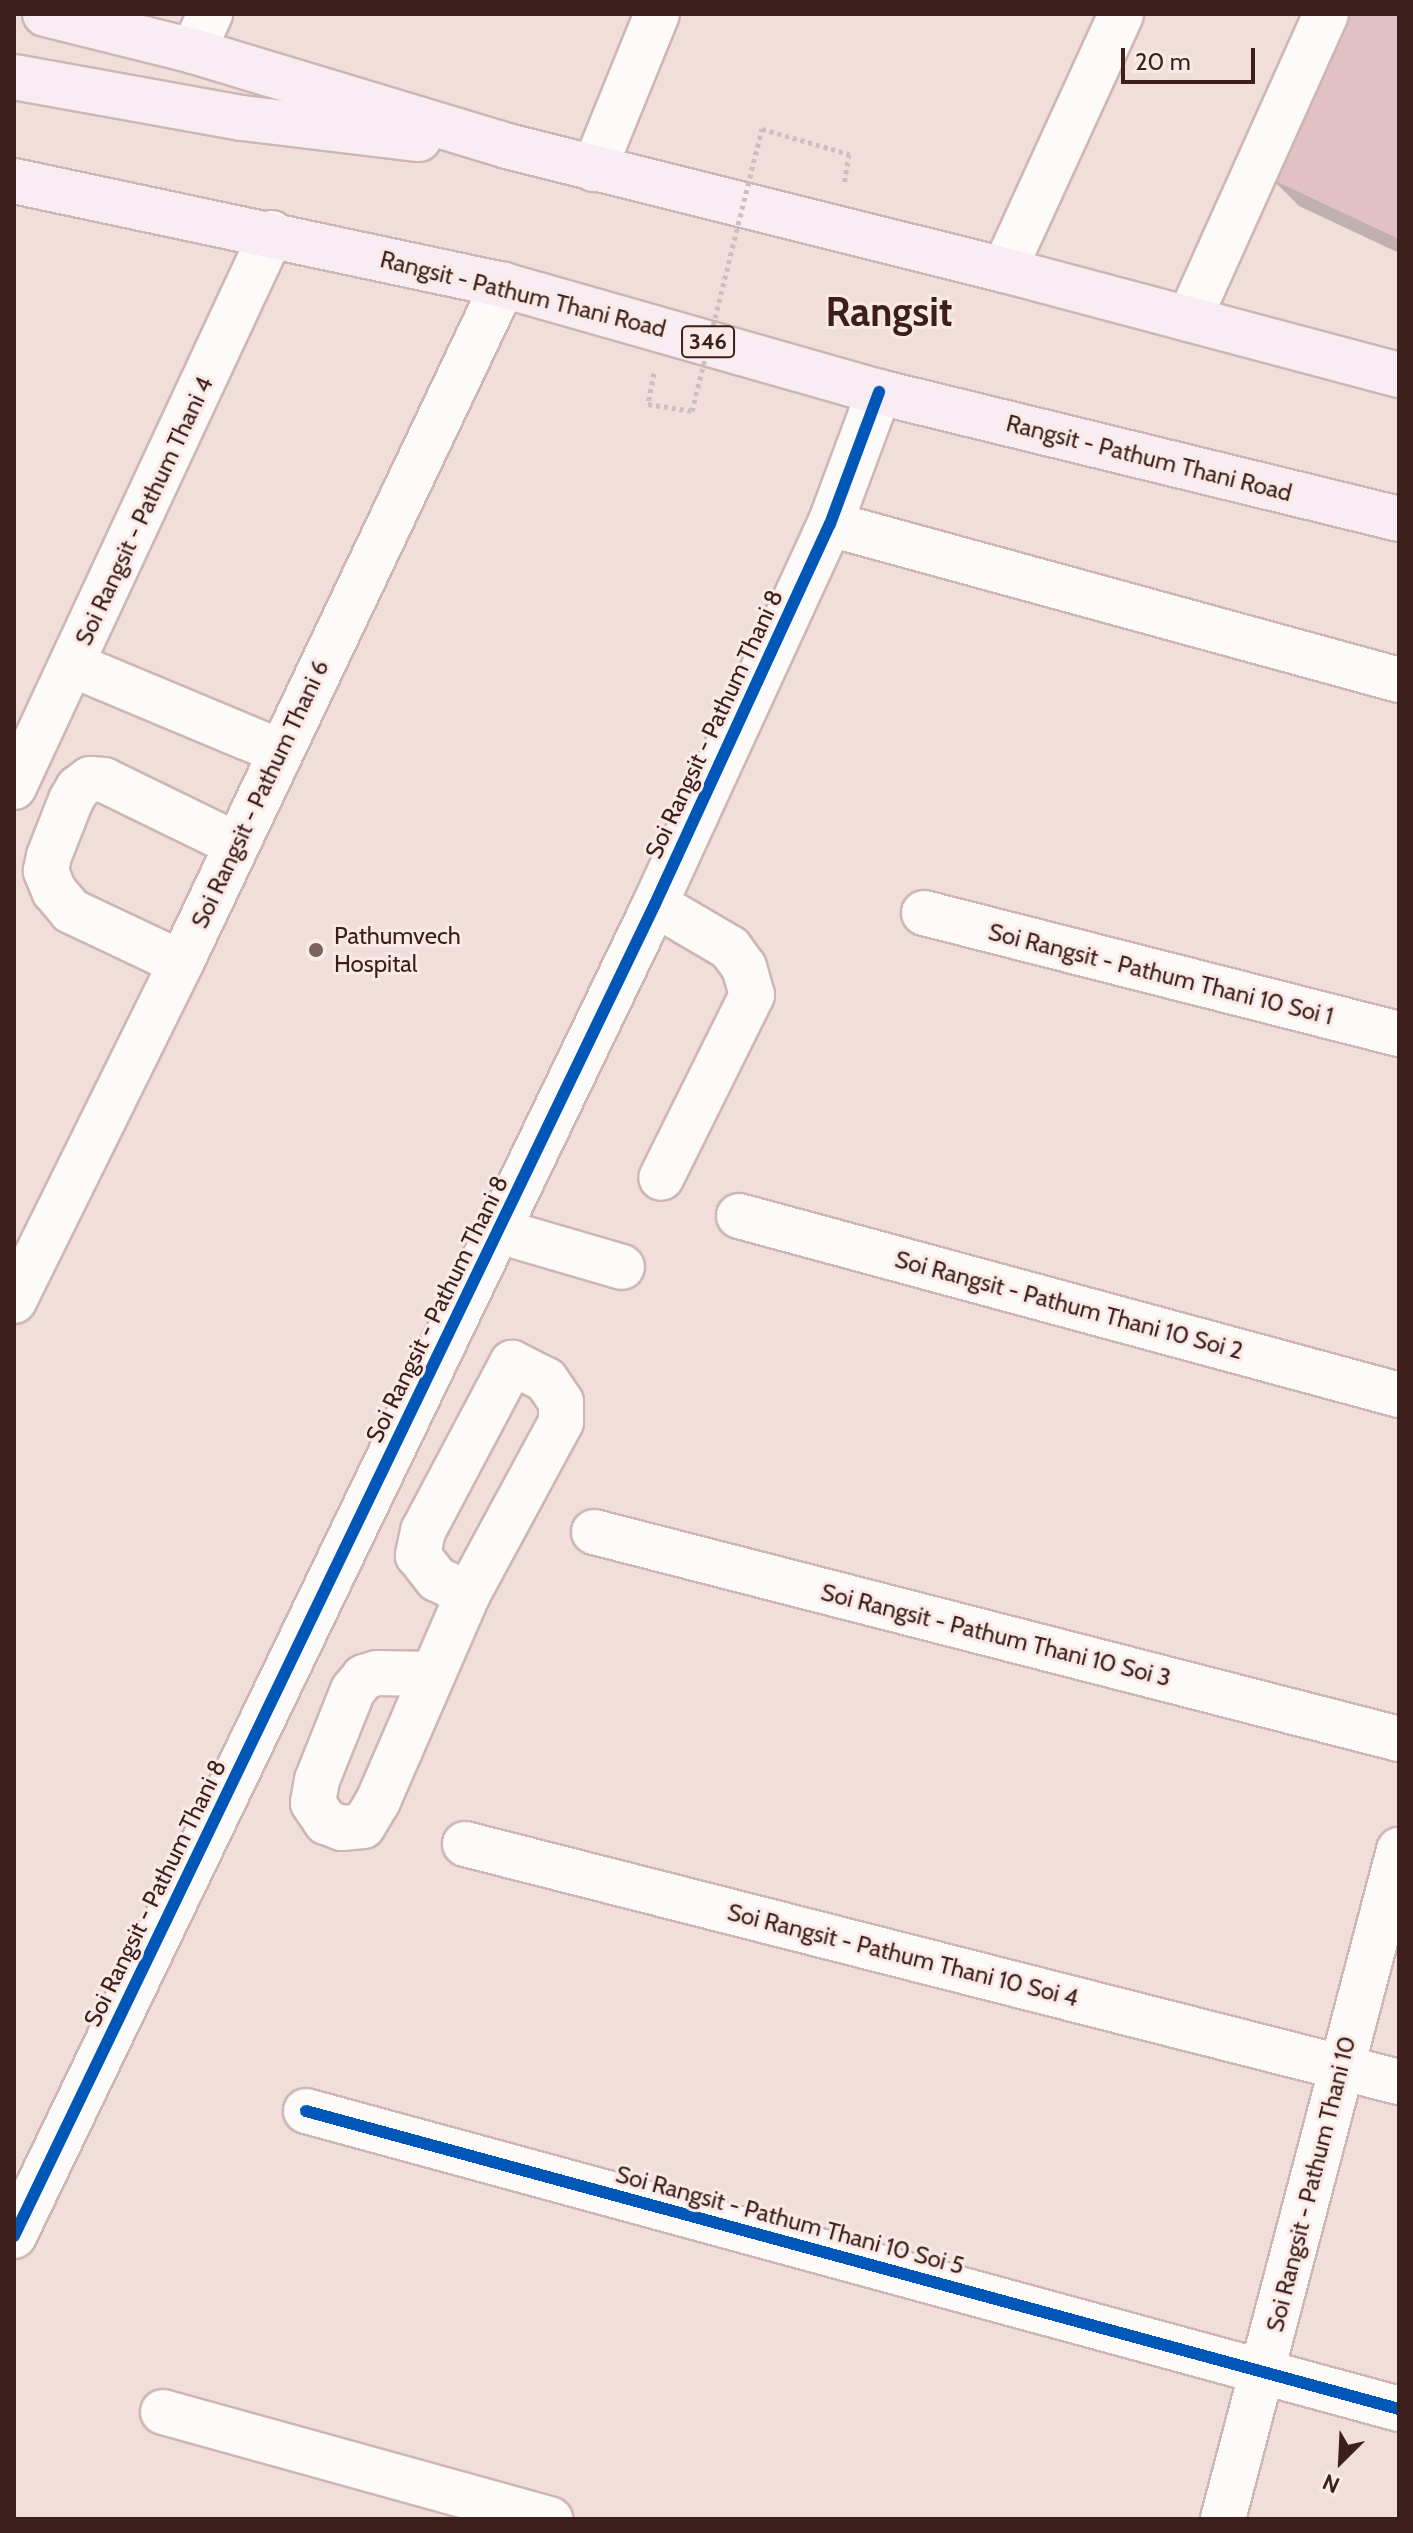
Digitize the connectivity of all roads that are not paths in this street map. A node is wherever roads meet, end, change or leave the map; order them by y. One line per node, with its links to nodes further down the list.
1 (45, 14): 5 (main road)
2 (657, 14): 8 (street)
3 (1121, 14): 11 (street)
4 (1326, 14): 13 (street)
5 (202, 33): 7 (main road)
6 (14, 77): 7 (main road)
7 (507, 146): 8 (main road)
8 (594, 169): 11 (main road)
9 (14, 181): 10 (main road, Rangsit - Pathum Thani Road / 346)
10 (272, 233): 12 (main road, Rangsit - Pathum Thani Road / 346); 18 (street, Soi Rangsit - Pathum Thani 4)
11 (1004, 270): 13 (main road)
12 (503, 285): 15 (main road, Rangsit - Pathum Thani Road / 346); 20 (street, Soi Rangsit - Pathum Thani 6)
13 (1189, 319): 14 (main road)
14 (1399, 375)
15 (879, 392): 16 (main road, Rangsit - Pathum Thani Road / 346); 17 (street, Soi Rangsit - Pathum Thani 8)
16 (1399, 519)
17 (830, 524): 19 (street); 23 (street, Soi Rangsit - Pathum Thani 8)
18 (73, 665): 20 (street); 21 (street, Soi Rangsit - Pathum Thani 4)
19 (1399, 680)
20 (279, 751): 22 (street, Soi Rangsit - Pathum Thani 6)
21 (14, 787)
22 (235, 844): 25 (street, Soi Rangsit - Pathum Thani 6); 25 (street)
23 (655, 904): 27 (street); 29 (street, Soi Rangsit - Pathum Thani 8)
24 (924, 913): 26 (street, Soi Rangsit - Pathum Thani 10 Soi 1)
25 (181, 963): 31 (street, Soi Rangsit - Pathum Thani 6)
26 (1399, 1034)
27 (661, 1178)
28 (739, 1216): 34 (street, Soi Rangsit - Pathum Thani 10 Soi 2)
29 (499, 1231): 30 (street); 32 (street, Soi Rangsit - Pathum Thani 8)
30 (622, 1267)
31 (14, 1301)
32 (450, 1333): 33 (street); 44 (street, Soi Rangsit - Pathum Thani 8)
33 (512, 1363): 36 (street); 36 (street)
34 (1399, 1395)
35 (594, 1532): 38 (street, Soi Rangsit - Pathum Thani 10 Soi 3)
36 (468, 1594): 37 (street)
37 (430, 1674)
38 (1399, 1739)
39 (465, 1844): 41 (street, Soi Rangsit - Pathum Thani 10 Soi 4)
40 (1399, 1850): 41 (street, Soi Rangsit - Pathum Thani 10)
41 (1340, 2066): 42 (street, Soi Rangsit - Pathum Thani 10 Soi 4); 45 (street, Soi Rangsit - Pathum Thani 10)
42 (1399, 2082)
43 (306, 2111): 45 (street, Soi Rangsit - Pathum Thani 10 Soi 5)
44 (14, 2236)
45 (1263, 2372): 46 (street, Soi Rangsit - Pathum Thani 10 Soi 5); 49 (street, Soi Rangsit - Pathum Thani 10)
46 (1399, 2409)
47 (163, 2412): 48 (street)
48 (550, 2519)
49 (1223, 2519)

